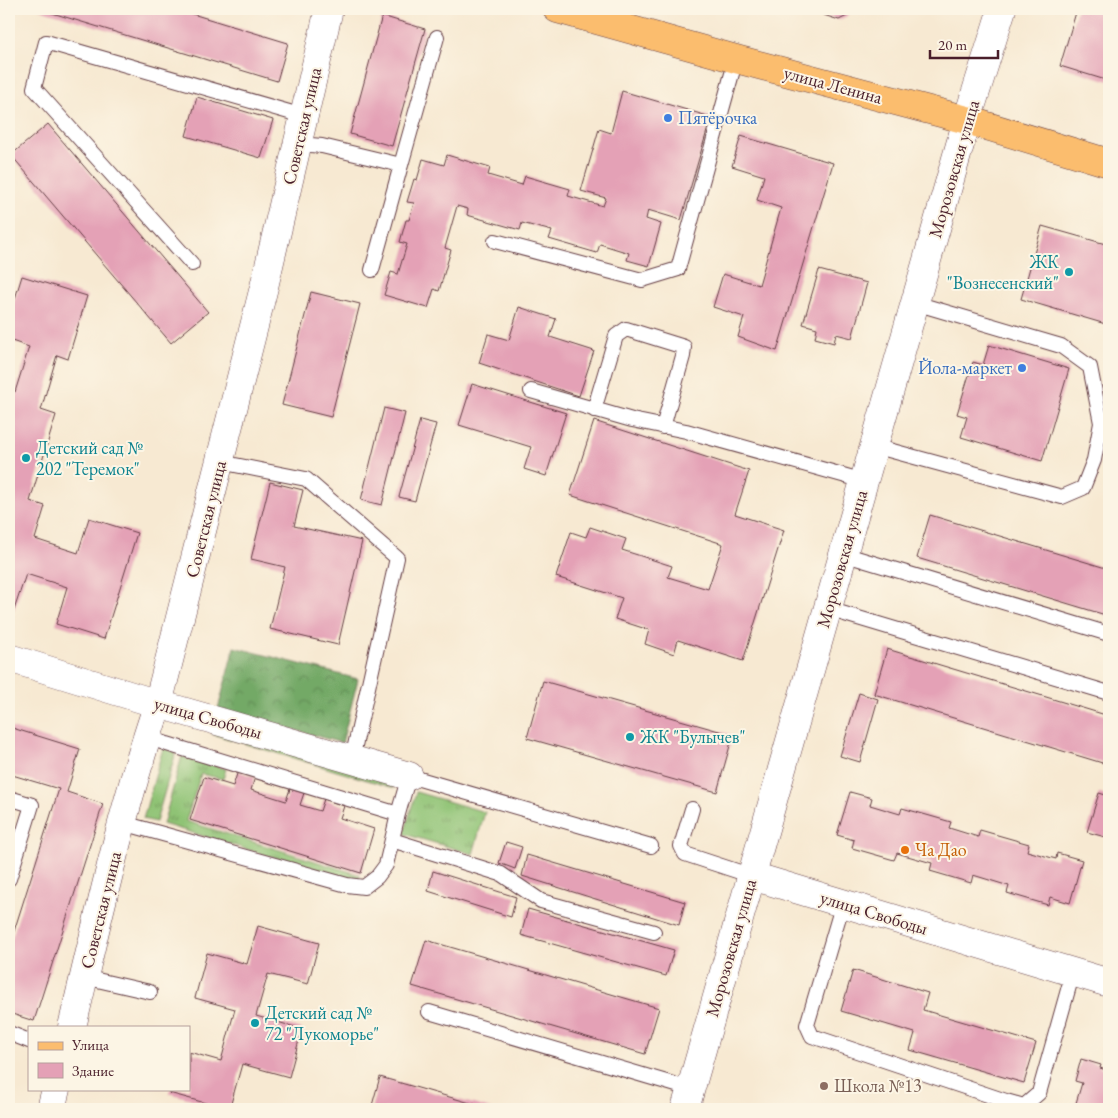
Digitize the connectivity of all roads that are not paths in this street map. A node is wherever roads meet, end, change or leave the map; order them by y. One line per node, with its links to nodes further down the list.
1 (329, 9): 6 (street, Советская улица)
2 (557, 9): 5 (main road, улица Ленина)
3 (1002, 9): 7 (street, Морозовская улица)
4 (437, 37): 10 (lane)
5 (736, 59): 7 (main road, улица Ленина); 11 (lane)
6 (303, 116): 8 (street, Советская улица); 12 (lane)
7 (967, 120): 9 (main road, улица Ленина); 14 (street, Морозовская улица)
8 (299, 144): 10 (lane); 19 (street, Советская улица)
9 (1109, 163)
10 (401, 165): 13 (lane)
11 (495, 241)
12 (192, 264)
13 (372, 270)
14 (915, 303): 18 (street, Морозовская улица); 18 (lane)
15 (531, 391): 16 (lane)
16 (594, 410): 17 (lane); 17 (lane)
17 (662, 427): 20 (lane)
18 (874, 446): 20 (street, Морозовская улица)
19 (220, 462): 26 (street, Советская улица); 28 (lane)
20 (864, 481): 21 (street, Морозовская улица)
21 (843, 554): 22 (street, Морозовская улица); 23 (lane)
22 (828, 609): 25 (lane); 36 (street, Морозовская улица)
23 (1109, 634)
24 (9, 658): 26 (street, улица Свободы)
25 (1109, 693)
26 (158, 704): 27 (street, Советская улица); 28 (street, улица Свободы)
27 (147, 737): 32 (lane); 33 (street, Советская улица)
28 (352, 759): 29 (street, улица Свободы)
29 (409, 776): 32 (lane); 35 (lane)
30 (9, 798): 37 (lane)
31 (692, 810): 36 (lane, улица Свободы)
32 (398, 814): 34 (lane)
33 (123, 822): 34 (lane); 41 (street, Советская улица)
34 (392, 840): 39 (lane)
35 (651, 846)
36 (752, 876): 38 (street, улица Свободы); 49 (street, Морозовская улица)
37 (9, 879)
38 (842, 903): 40 (street, улица Свободы); 40 (lane)
39 (654, 932)
40 (1073, 972): 42 (street, улица Свободы)
41 (84, 977): 43 (lane); 45 (street, Советская улица)
42 (1109, 982)
43 (150, 992)
44 (428, 1012): 49 (lane)
45 (72, 1026)
46 (9, 1033): 47 (lane)
47 (28, 1041)
48 (56, 1090): 50 (street)
49 (687, 1099)
50 (51, 1109)

